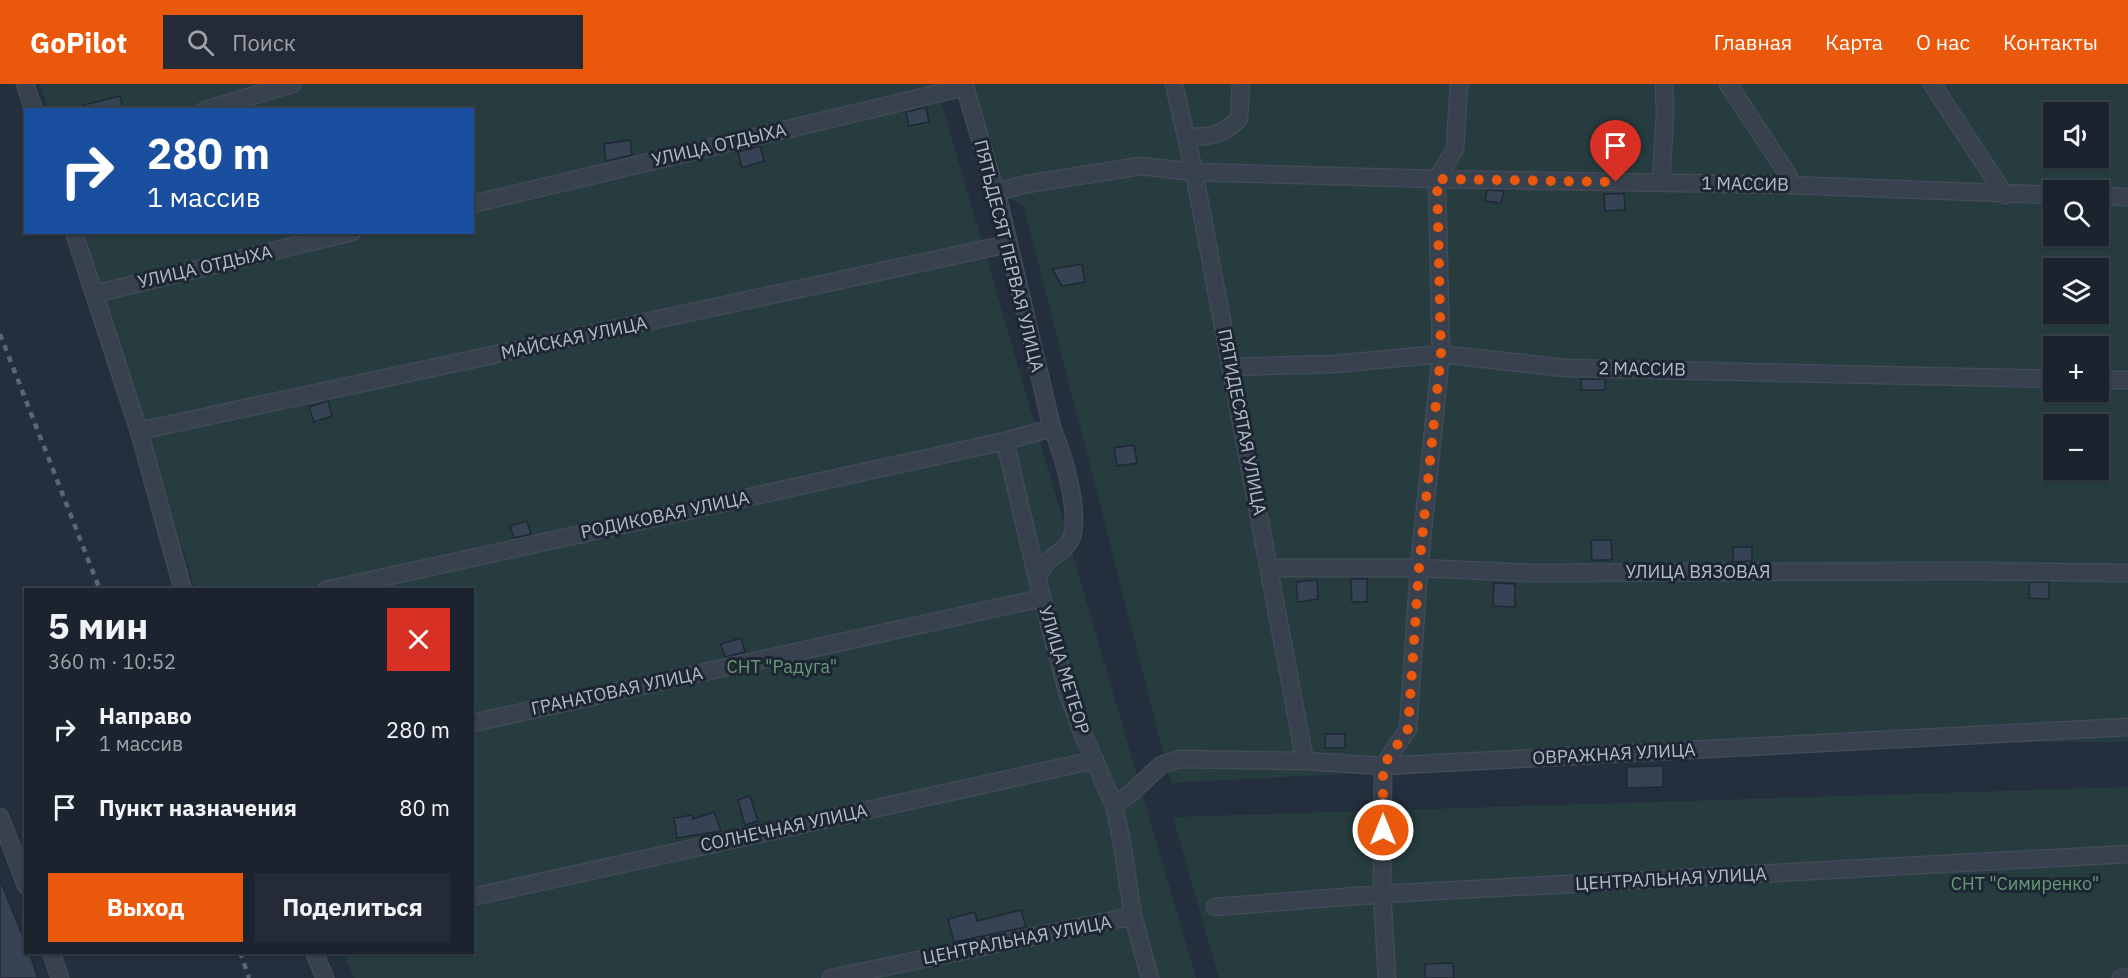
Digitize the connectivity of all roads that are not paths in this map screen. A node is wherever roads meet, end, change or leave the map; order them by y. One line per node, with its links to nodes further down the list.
1 (25, 84): 10 (street)
2 (292, 84): 11 (street)
3 (1174, 84): 12 (street, ПЯТИДЕСЯТАЯ УЛИЦА)
4 (1241, 84): 12 (street)
5 (1460, 84): 14 (street)
6 (1664, 84): 15 (street)
7 (1728, 84): 16 (street)
8 (1932, 84): 18 (street)
9 (964, 86): 17 (street, ПЯТЬДЕСЯТ ПЕРВАЯ УЛИЦА); 22 (street, УЛИЦА ОТДЫХА)
10 (32, 108)
11 (212, 108)
12 (1186, 137): 13 (street, ПЯТИДЕСЯТАЯ УЛИЦА)
13 (1194, 172): 14 (street, 1 МАССИВ); 17 (street, 1 МАССИВ); 28 (street, ПЯТИДЕСЯТАЯ УЛИЦА)
14 (1437, 179): 15 (street, 1 МАССИВ); 27 (street)
15 (1661, 183): 16 (street, 1 МАССИВ)
16 (1788, 185): 18 (street, 1 МАССИВ)
17 (996, 192): 25 (street, ПЯТЬДЕСЯТ ПЕРВАЯ УЛИЦА)
18 (2005, 195): 19 (street, 1 МАССИВ)
19 (2043, 195)
20 (2109, 196): 21 (street)
21 (2128, 197)
22 (474, 204)
23 (75, 234): 26 (street)
24 (343, 234): 26 (street, УЛИЦА ОТДЫХА)
25 (1008, 244): 32 (street, ПЯТЬДЕСЯТ ПЕРВАЯ УЛИЦА); 33 (street, МАЙСКАЯ УЛИЦА)
26 (94, 294): 33 (street)
27 (1441, 354): 28 (street, 2 МАССИВ); 29 (street, 2 МАССИВ); 36 (street)
28 (1231, 367): 35 (street, ПЯТИДЕСЯТАЯ УЛИЦА)
29 (2043, 379)
30 (2109, 380): 31 (street)
31 (2128, 380)
32 (1052, 428): 34 (street); 38 (street, ПЯТЬДЕСЯТ ПЕРВАЯ УЛИЦА)
33 (139, 431): 39 (street)
34 (1005, 441): 38 (street, УЛИЦА МЕТЕОР); 40 (street, РОДИКОВАЯ УЛИЦА)
35 (1269, 568): 36 (street, УЛИЦА ВЯЗОВАЯ); 45 (street, ПЯТИДЕСЯТАЯ УЛИЦА)
36 (1419, 568): 37 (street, УЛИЦА ВЯЗОВАЯ); 46 (street)
37 (2128, 573)
38 (1037, 578): 41 (street, УЛИЦА МЕТЕОР)
39 (182, 588)
40 (335, 588)
41 (1042, 597): 42 (street, ГРАНАТОВАЯ УЛИЦА); 44 (street, УЛИЦА МЕТЕОР)
42 (474, 723)
43 (2128, 727): 46 (street, ОВРАЖНАЯ УЛИЦА)
44 (1095, 760): 47 (street, УЛИЦА МЕТЕОР); 52 (street, СОЛНЕЧНАЯ УЛИЦА)
45 (1305, 760): 46 (street, ОВРАЖНАЯ УЛИЦА); 47 (street, ОВРАЖНАЯ УЛИЦА)
46 (1383, 766): 51 (street)
47 (1114, 805): 54 (street, УЛИЦА МЕТЕОР)
48 (0, 817): 50 (street)
49 (2128, 854): 51 (street, ЦЕНТРАЛЬНАЯ УЛИЦА)
50 (24, 880)
51 (1382, 894): 53 (street, ЦЕНТРАЛЬНАЯ УЛИЦА); 61 (street)
52 (474, 897)
53 (1215, 907)
54 (1133, 916): 59 (street, ЦЕНТРАЛЬНАЯ УЛИЦА); 60 (street, УЛИЦА МЕТЕОР)
55 (52, 954): 57 (street)
56 (315, 954): 58 (street)
57 (60, 978)
58 (325, 978)
59 (831, 978)
60 (1150, 978)
61 (1387, 978)
62 (2121, 978): 63 (street)
63 (2128, 978)

